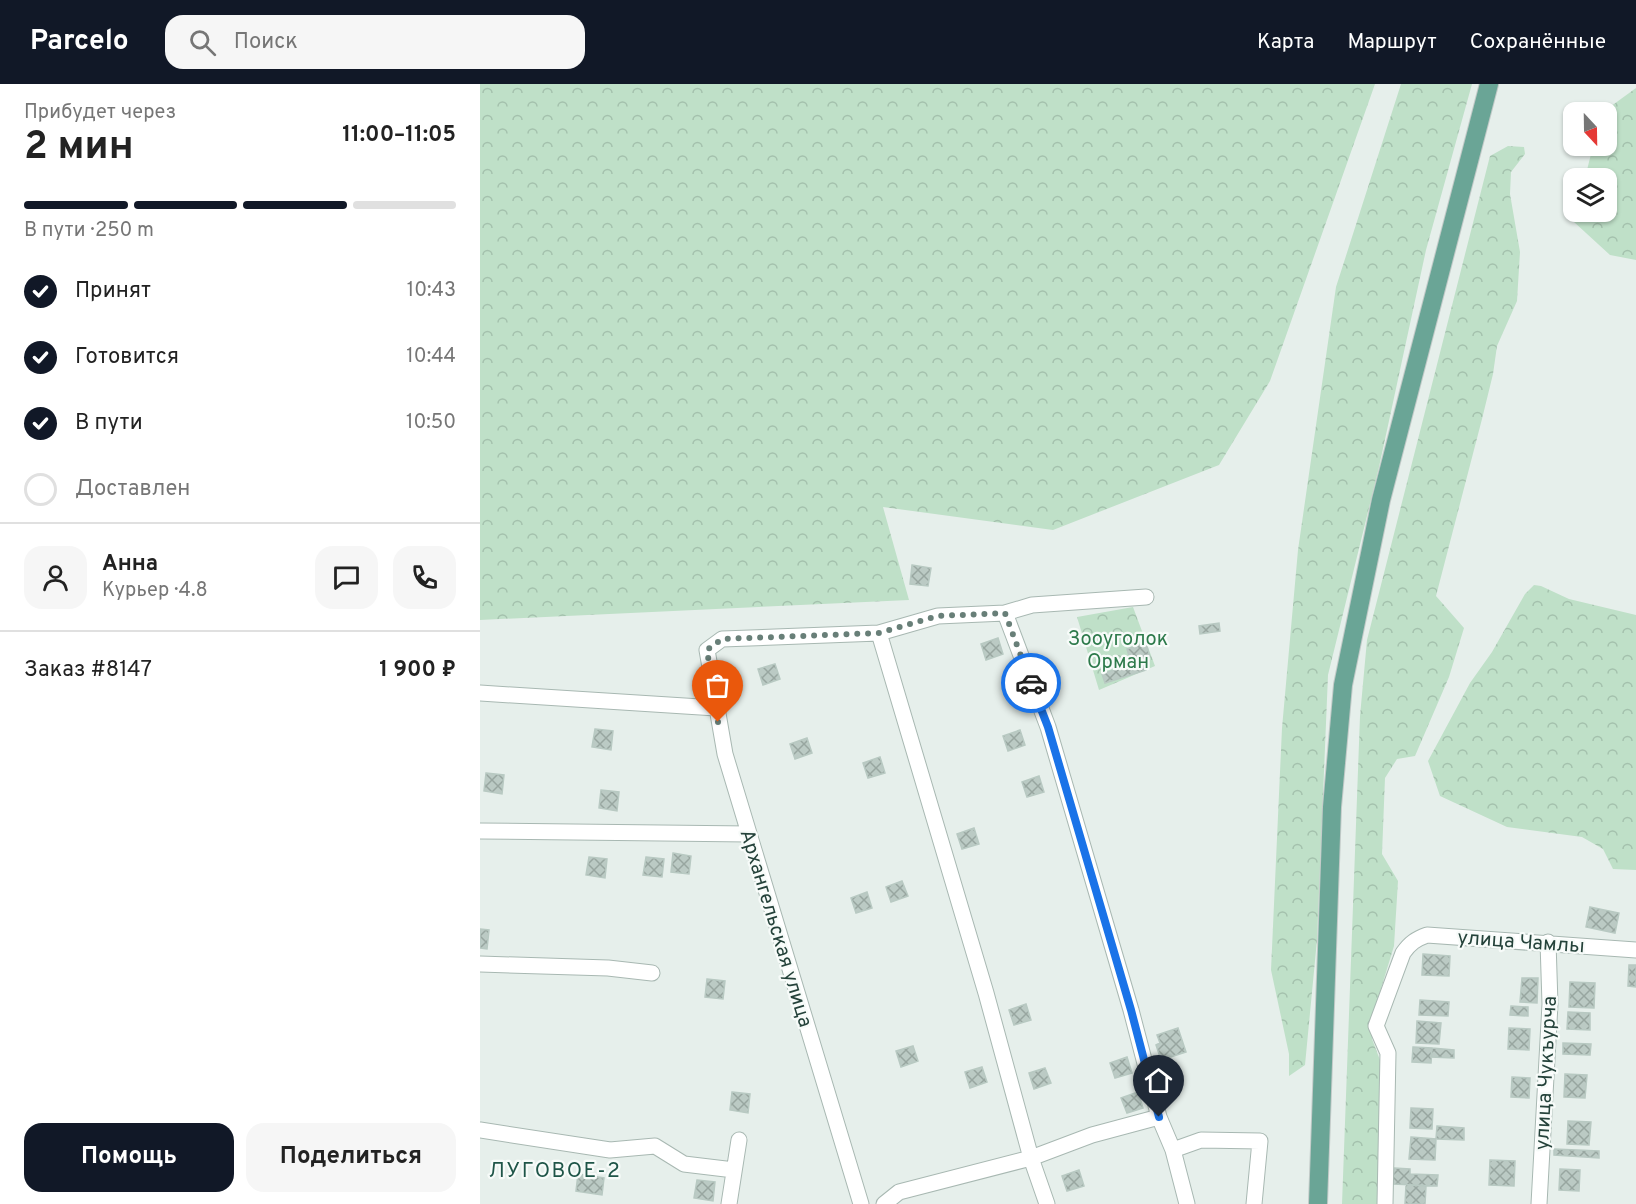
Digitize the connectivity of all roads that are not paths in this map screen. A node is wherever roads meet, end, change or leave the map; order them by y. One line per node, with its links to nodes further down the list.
1 (1489, 84): 25 (main road)
2 (1146, 597): 3 (street)
3 (1005, 613): 4 (street); 13 (street)
4 (879, 633): 6 (street, Архангельская улица); 17 (street)
5 (480, 693): 6 (street)
6 (716, 708): 8 (street, Архангельская улица)
7 (480, 831): 8 (street)
8 (749, 834): 20 (street, Архангельская улица)
9 (1548, 942): 10 (street, улица Чамлы); 26 (street, улица Чамлы); 27 (street, улица Чукъурча)
10 (1636, 950)
11 (480, 964): 12 (street)
12 (652, 973)
13 (1159, 1117): 16 (street); 17 (street)
14 (480, 1130): 18 (street)
15 (739, 1140): 18 (street)
16 (1173, 1150): 23 (street); 24 (street)
17 (1031, 1158): 21 (street); 22 (street)
18 (734, 1170): 19 (street)
19 (729, 1204)
20 (861, 1204)
21 (884, 1204)
22 (1047, 1204)
23 (1186, 1204)
24 (1254, 1204)
25 (1318, 1204)
26 (1385, 1204)
27 (1539, 1204)

